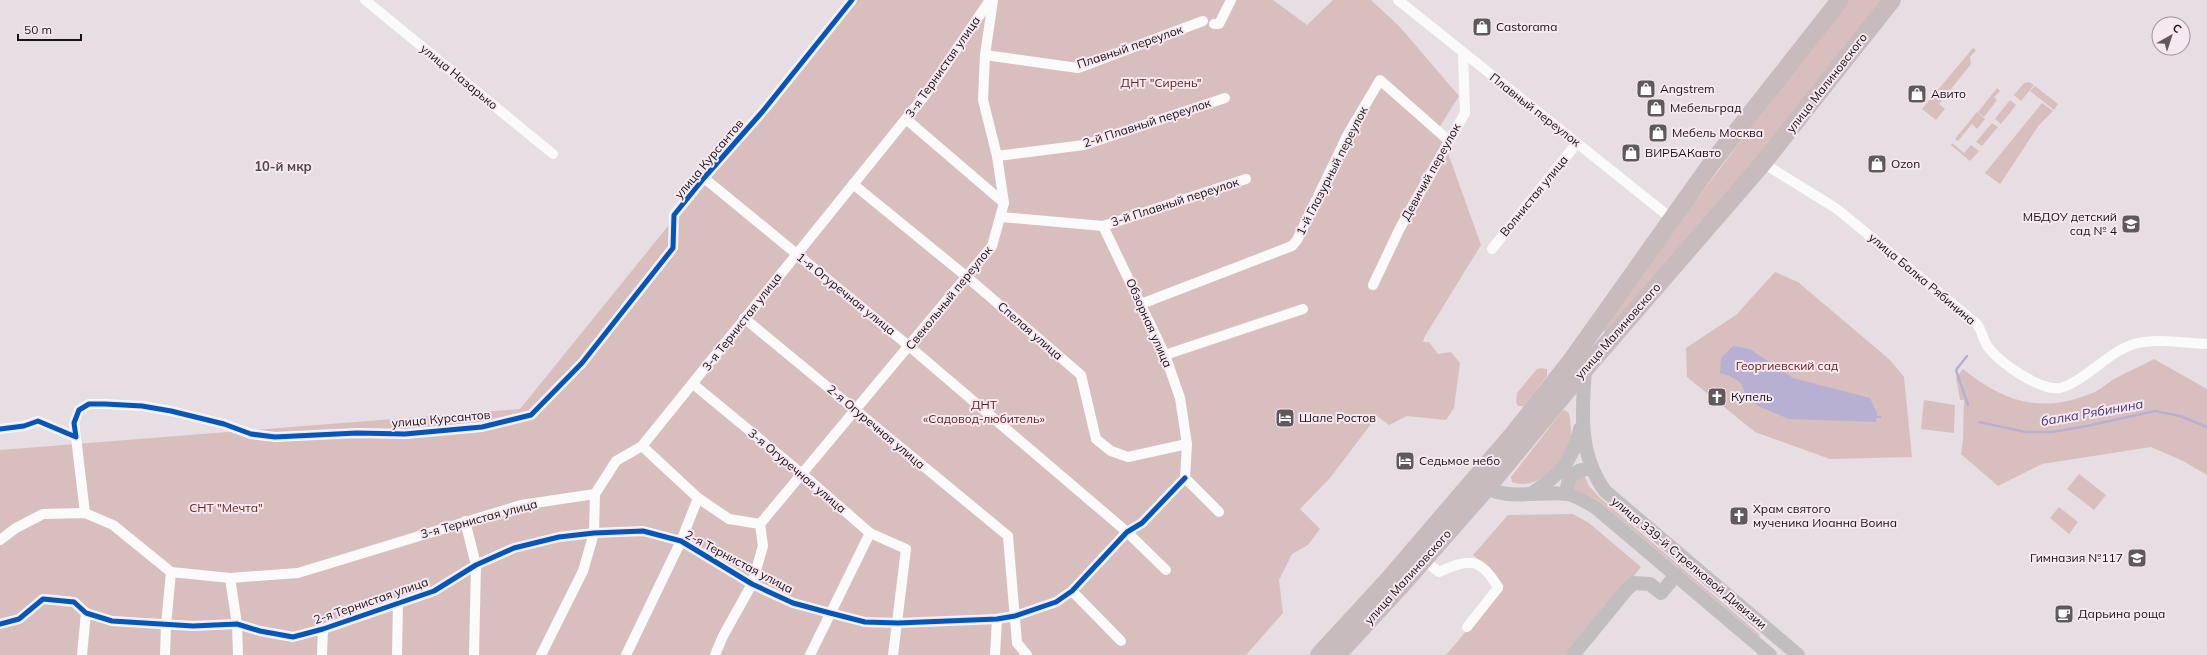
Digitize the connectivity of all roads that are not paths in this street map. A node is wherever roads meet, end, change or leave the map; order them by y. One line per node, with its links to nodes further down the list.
1 (365, 0): 16 (street, улица Назарько)
2 (852, 0): 19 (street, улица Курсантов)
3 (991, 0): 11 (street, Свекольный переулок); 13 (street, 3-я Тернистая улица)
4 (1231, 0): 9 (street)
5 (1398, 0): 10 (street, Плавный переулок)
6 (1840, 0): 24 (highway, улица Малиновского)
7 (1892, 0): 18 (highway, улица Малиновского)
8 (1202, 21): 11 (street, Плавный переулок)
9 (1214, 24)
10 (1463, 54): 14 (street, Девичий переулок); 15 (street, Плавный переулок)
11 (985, 55): 17 (street, Свекольный переулок)
12 (1225, 98): 17 (street, 2-й Плавный переулок)
13 (906, 119): 21 (street, 3-я Тернистая улица); 22 (street)
14 (1448, 140): 29 (street, Девичий переулок); 30 (street, 1-й Глазурный переулок)
15 (1577, 143): 24 (street, Плавный переулок); 26 (street, Волнистая улица)
16 (553, 154)
17 (997, 156): 22 (street, Свекольный переулок)
18 (1763, 163): 33 (street, улица Балка Рябинина); 36 (highway, улица Малиновского)
19 (704, 178): 27 (street, 1-я Огуречная улица); 41 (street, улица Курсантов)
20 (1246, 179): 25 (street, 3-й Плавный переулок)
21 (853, 184): 27 (street, 3-я Тернистая улица); 28 (street, Спелая улица)
22 (1004, 203): 23 (street, Свекольный переулок)
23 (1001, 217): 25 (street); 28 (street, Свекольный переулок)
24 (1672, 219): 47 (highway, улица Малиновского)
25 (1103, 226): 30 (street, Обзорная улица)
26 (1492, 249)
27 (796, 253): 32 (street, 3-я Тернистая улица); 34 (street, 1-я Огуречная улица)
28 (967, 277): 34 (street, Свекольный переулок); 42 (street, Спелая улица)
29 (1373, 285)
30 (1141, 304): 35 (street, Обзорная улица)
31 (1303, 309): 35 (street)
32 (744, 318): 37 (street, 3-я Тернистая улица); 38 (street, 2-я Огуречная улица)
33 (2207, 344)
34 (910, 347): 38 (street, Свекольный переулок); 56 (street, 1-я Огуречная улица)
35 (1165, 355): 42 (street, Обзорная улица)
36 (1585, 369): 39 (main road, улица 339-й Стрелковой Дивизии); 47 (highway, улица Малиновского)
37 (693, 384): 43 (street, 3-я Тернистая улица); 45 (street, 3-я Огуречная улица)
38 (856, 410): 45 (street, Свекольный переулок); 72 (street, 2-я Огуречная улица)
39 (1581, 423): 44 (main road, улица 339-й Стрелковой Дивизии); 50 (main road)
40 (0, 430): 41 (street)
41 (76, 437): 53 (street, улица Курсантов)
42 (1187, 444): 46 (street, Обзорная улица)
43 (642, 446): 48 (street, 3-я Тернистая улица); 51 (street)
44 (1591, 469): 49 (main road); 80 (main road, улица 339-й Стрелковой Дивизии)
45 (801, 473): 55 (street, Свекольный переулок); 58 (street, 3-я Огуречная улица)
46 (1185, 478): 52 (street); 56 (street, 2-я Тернистая улица)
47 (1481, 484): 50 (main road, улица 339-й Стрелковой Дивизии); 61 (highway, улица Малиновского); 97 (highway, улица Малиновского)
48 (595, 494): 54 (street, 3-я Тернистая улица); 57 (street)
49 (1567, 494): 50 (main road, улица 339-й Стрелковой Дивизии); 65 (main road, улица 339-й Стрелковой Дивизии)
50 (1530, 495)
51 (698, 498): 55 (street); 60 (street)
52 (1220, 512)
53 (85, 513): 59 (street); 64 (street)
54 (465, 521): 62 (street); 66 (street, 3-я Тернистая улица)
55 (760, 524): 67 (street)
56 (1127, 532): 63 (street, 1-я Огуречная улица); 68 (street, 2-я Тернистая улица)
57 (594, 533): 60 (street, 2-я Тернистая улица); 62 (street, 2-я Тернистая улица); 90 (street)
58 (870, 533): 71 (street); 74 (street, 3-я Огуречная улица)
59 (0, 540)
60 (681, 541): 67 (street, 2-я Тернистая улица); 91 (street)
61 (1424, 560): 78 (street); 98 (highway, улица Малиновского)
62 (476, 565): 69 (street, 2-я Тернистая улица); 89 (street)
63 (1166, 570)
64 (172, 572): 66 (street, 3-я Тернистая улица); 77 (street)
65 (1676, 575): 82 (main road, улица 339-й Стрелковой Дивизии); 99 (main road)
66 (230, 578): 76 (street)
67 (752, 584): 71 (street, 2-я Тернистая улица); 92 (street)
68 (1072, 591): 72 (street, 2-я Тернистая улица); 81 (street)
69 (398, 602): 79 (street, 2-я Тернистая улица); 88 (street)
70 (86, 613): 75 (street, 2-я Тернистая улица); 77 (street, 2-я Тернистая улица); 84 (street)
71 (830, 613): 74 (street, 2-я Тернистая улица); 93 (street)
72 (1015, 616): 73 (street, 2-я Тернистая улица); 96 (street)
73 (997, 619): 74 (street, 2-я Тернистая улица); 95 (street)
74 (898, 623): 94 (street)
75 (0, 624)
76 (237, 624): 77 (street, 2-я Тернистая улица); 79 (street, 2-я Тернистая улица); 86 (street)
77 (166, 625): 85 (street)
78 (1467, 627)
79 (323, 629): 87 (street)
80 (1770, 631): 82 (main road); 83 (main road, улица 339-й Стрелковой Дивизии)
81 (1121, 641)
82 (1757, 645): 100 (main road, улица 339-й Стрелковой Дивизии)
83 (1788, 653)
84 (82, 655)
85 (165, 655)
86 (238, 655)
87 (322, 655)
88 (397, 655)
89 (474, 655)
90 (541, 655)
91 (626, 655)
92 (715, 655)
93 (810, 655)
94 (893, 655)
95 (995, 655)
96 (1027, 655)
97 (1318, 655)
98 (1337, 655)
99 (1573, 655)
100 (1770, 655)

